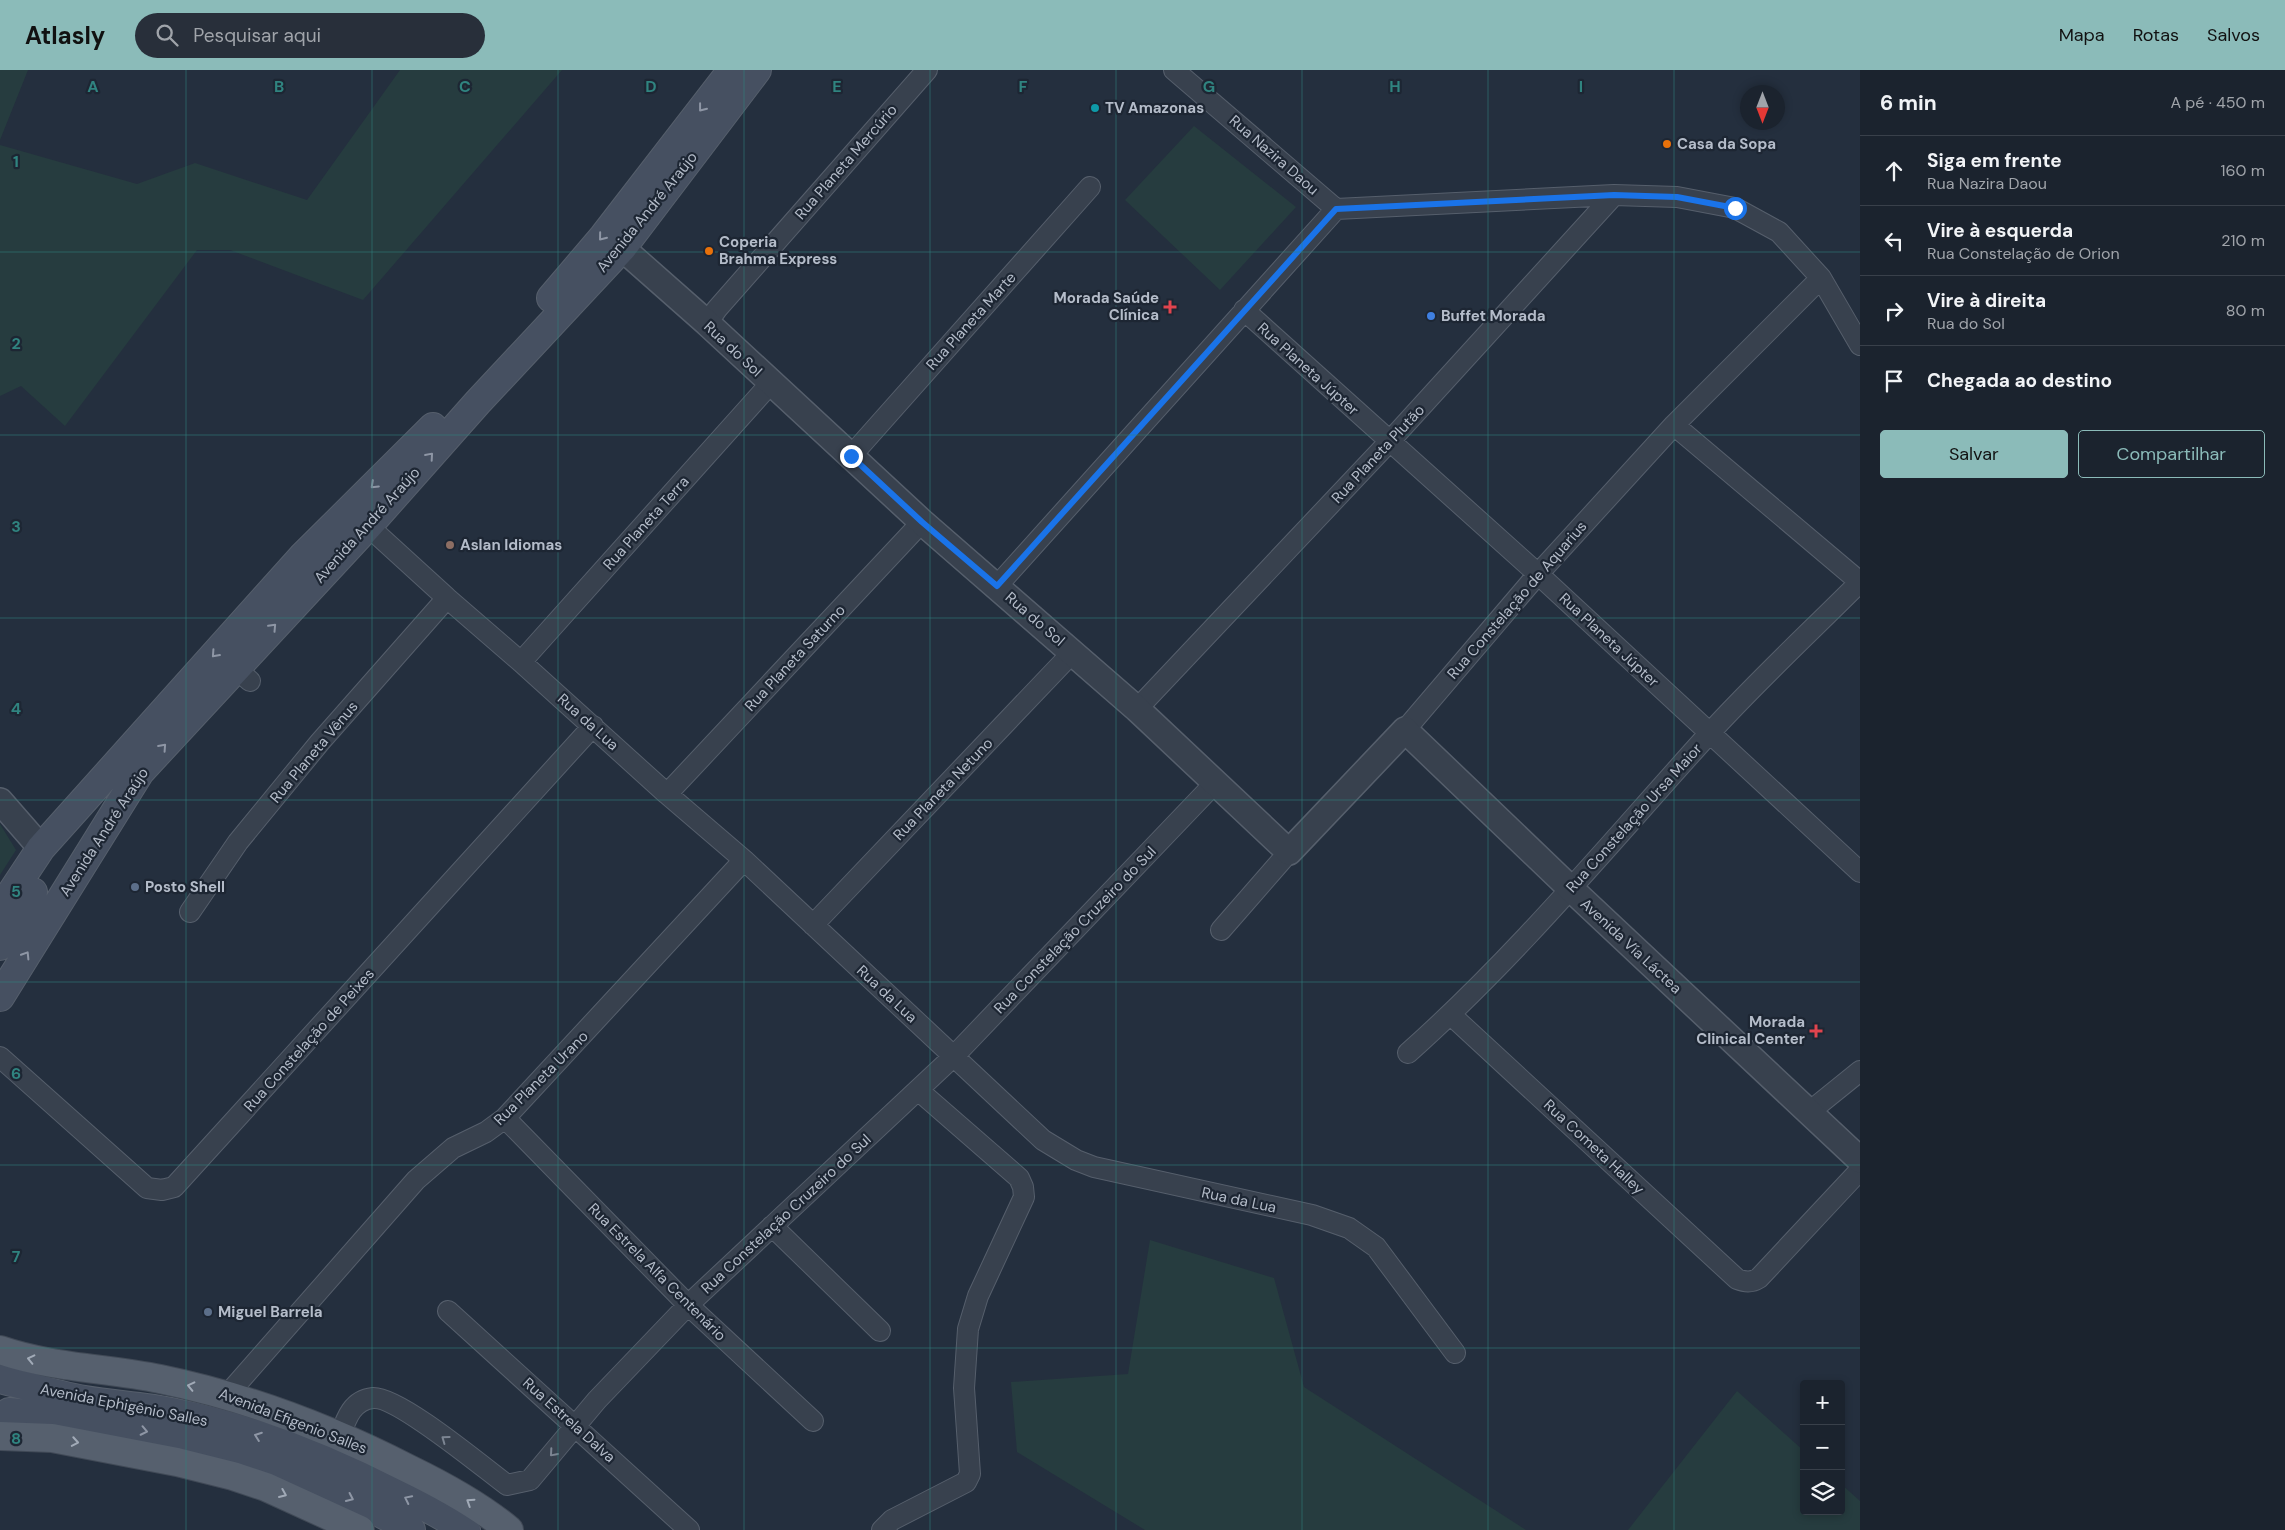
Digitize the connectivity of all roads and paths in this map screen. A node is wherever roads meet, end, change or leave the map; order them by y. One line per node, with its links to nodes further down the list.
1 (732, 70): 33 (main road, Avenida André Araújo, one-way to 33)
2 (757, 70): 8 (main road, Avenida André Araújo)
3 (927, 70): 11 (street, Rua Planeta Mercúrio)
4 (1174, 70): 7 (street, Rua Nazira Daou)
5 (1090, 187): 16 (street, Rua Planeta Marte)
6 (1614, 195): 7 (street); 9 (street); 15 (street, Rua Planeta Plutão)
7 (1336, 209): 10 (street)
8 (622, 248): 11 (street, Rua do Sol); 18 (main road, Avenida André Araújo, one-way to 8)
9 (1821, 278): 12 (street); 14 (street, Rua Constelação de Aquarius)
10 (1244, 310): 15 (street, Rua Planeta Júpter); 21 (street)
11 (707, 324): 13 (street, Rua do Sol)
12 (1860, 344)
13 (770, 384): 16 (street, Rua do Sol); 24 (street, Rua Planeta Terra)
14 (1674, 424): 19 (street, Rua Constelação de Aquarius); 20 (street)
15 (1389, 442): 19 (street, Rua Planeta Júpter); 25 (street, Rua Planeta Plutão)
16 (851, 456): 17 (street, Rua do Sol)
17 (922, 522): 21 (street, Rua do Sol); 31 (street, Rua Planeta Saturno)
18 (368, 526): 22 (street, Rua da Lua); 29 (main road, Avenida André Araújo, one-way to 18)
19 (1538, 574): 27 (street, Rua Constelação de Aquarius); 28 (street, Rua Planeta Júpter)
20 (1860, 582): 28 (street, Rua Constelação Ursa Maior)
21 (997, 586): 23 (street, Rua do Sol)
22 (447, 598): 24 (street, Rua da Lua); 39 (street, Rua Planeta Vênus)
23 (1073, 652): 25 (street, Rua do Sol); 40 (street, Rua Planeta Netuno)
24 (521, 662): 26 (street, Rua da Lua)
25 (1137, 709): 30 (street, Rua do Sol)
26 (593, 726): 31 (street, Rua da Lua); 47 (street, Rua Constelação de Peixes)
27 (1404, 730): 34 (street, Rua Constelação de Aquarius); 37 (street, Avenida Vía Láctea)
28 (1709, 734): 36 (street, Rua Planeta Júpter); 37 (street, Rua Constelação Ursa Maior)
29 (140, 772): 42 (main road); 43 (main road, Avenida André Araújo, one-way to 29)
30 (1215, 783): 34 (street, Rua do Sol); 46 (street, Rua Constelação Cruzeiro do Sul)
31 (667, 794): 35 (street, Rua da Lua)
32 (0, 800): 33 (street)
33 (41, 848): 38 (main road, Avenida André Araújo)
34 (1289, 852): 41 (street, Rua Constelação de Aquarius)
35 (744, 860): 40 (street, Rua da Lua); 51 (street, Rua Planeta Urano)
36 (1860, 872)
37 (1571, 889): 44 (street, Rua Constelação Ursa Maior); 50 (street, Avenida Vía Láctea)
38 (0, 910)
39 (190, 912)
40 (813, 925): 46 (street, Rua da Lua)
41 (1221, 930)
42 (0, 946)
43 (0, 997)
44 (1451, 1015): 45 (street, Rua Constelação Ursa Maior); 53 (street, Rua Cometa Halley)
45 (1408, 1053)
46 (954, 1056): 49 (street, Rua Constelação Cruzeiro do Sul); 59 (street, Rua da Lua)
47 (0, 1057)
48 (1860, 1071): 50 (street)
49 (918, 1090): 54 (street, Rua Constelação Cruzeiro do Sul); 71 (street)
50 (1808, 1113): 52 (street, Avenida Vía Láctea)
51 (505, 1118): 55 (street, Rua Estrela Alfa Centenário); 61 (street, Rua Planeta Urano)
52 (1860, 1160)
53 (1860, 1170)
54 (772, 1226): 55 (street, Rua Constelação Cruzeiro do Sul); 57 (street)
55 (688, 1305): 62 (street, Rua Estrela Alfa Centenário); 63 (street, Rua Constelação Cruzeiro do Sul)
56 (448, 1311): 63 (street, Rua Estrela Dalva)
57 (880, 1332)
58 (0, 1350): 61 (main road, Avenida Efigenio Salles, one-way to 58)
59 (1455, 1353)
60 (0, 1379): 68 (main road, Avenida Ephigênio Salles, one-way to 60)
61 (228, 1394): 65 (main road, Avenida Efigenio Salles)
62 (814, 1421)
63 (576, 1426): 65 (street, Rua Constelação Cruzeiro do Sul, one-way to 65); 70 (street, Rua Estrela Dalva)
64 (9, 1428): 66 (main road, Avenida Ephigênio Salles, one-way to 66); 67 (main road, Avenida Ephigênio Salles, one-way to 67)
65 (340, 1436): 69 (main road, Avenida Efigenio Salles, one-way to 65)
66 (360, 1530)
67 (411, 1530)
68 (466, 1530)
69 (509, 1530)
70 (689, 1530)
71 (882, 1530)

